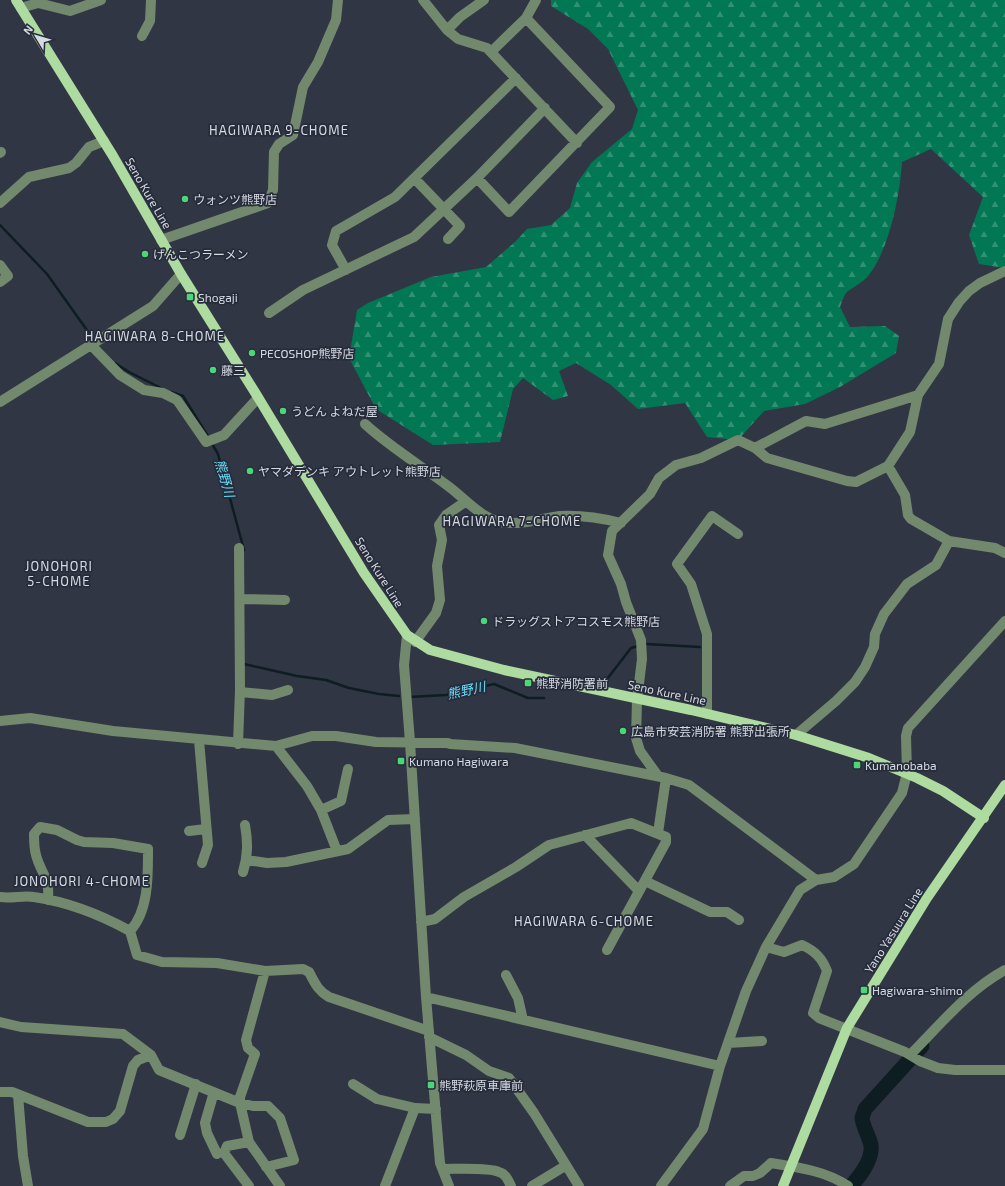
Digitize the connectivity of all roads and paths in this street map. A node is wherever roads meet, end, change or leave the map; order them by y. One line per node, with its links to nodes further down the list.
1 (101, 0): 7 (street)
2 (151, 0): 10 (street)
3 (338, 0): 21 (street)
4 (423, 0): 9 (street)
5 (484, 0): 9 (street)
6 (536, 0): 8 (street)
7 (19, 4): 14 (main road, Seno Kure Line)
8 (526, 18): 11 (street); 15 (street)
9 (447, 30): 11 (street)
10 (142, 36)
11 (491, 52): 12 (street)
12 (516, 78): 13 (street); 17 (street)
13 (544, 108): 15 (street); 16 (street)
14 (104, 141): 18 (street); 21 (main road, Seno Kure Line)
15 (577, 143): 16 (street)
16 (477, 178): 19 (street)
17 (415, 179): 19 (street); 23 (street)
18 (0, 203)
19 (444, 210): 20 (street); 23 (street)
20 (448, 239)
21 (161, 240): 25 (main road, Seno Kure Line)
22 (0, 265): 26 (street)
23 (346, 270): 27 (street)
24 (1005, 271): 29 (street)
25 (181, 274): 28 (street); 30 (main road, Seno Kure Line)
26 (0, 282)
27 (268, 313)
28 (92, 346): 30 (street); 31 (street)
29 (918, 395): 33 (street); 34 (street)
30 (258, 398): 44 (main road, Seno Kure Line)
31 (0, 402)
32 (364, 424): 35 (street)
33 (755, 448): 34 (street); 36 (street)
34 (888, 466): 38 (street)
35 (465, 502): 36 (street); 45 (street)
36 (621, 523): 48 (street)
37 (738, 534): 49 (street)
38 (949, 541): 40 (street); 51 (street)
39 (239, 548): 41 (street)
40 (1005, 554)
41 (240, 599): 42 (street); 47 (street)
42 (285, 600)
43 (1005, 621): 57 (street)
44 (406, 635): 45 (main road, Seno Kure Line); 53 (street)
45 (415, 642): 48 (main road, Seno Kure Line)
46 (288, 690): 47 (street)
47 (240, 692): 54 (street)
48 (637, 700): 49 (main road, Seno Kure Line); 58 (street)
49 (707, 714): 51 (main road, Seno Kure Line)
50 (0, 721): 52 (street)
51 (796, 735): 57 (main road, Seno Kure Line)
52 (199, 740): 54 (street); 64 (street)
53 (410, 742): 55 (street); 58 (street); 61 (street)
54 (238, 744): 55 (street)
55 (276, 746): 60 (street)
56 (348, 769): 60 (street)
57 (907, 773): 62 (main road, Seno Kure Line); 72 (street)
58 (662, 777): 66 (street); 72 (street)
59 (1005, 785): 62 (main road, Yano Yasuura Line)
60 (321, 810): 68 (street)
61 (415, 818): 68 (street); 78 (street)
62 (984, 818): 88 (main road, Yano Yasuura Line)
63 (244, 825): 69 (street)
64 (206, 829): 65 (street); 70 (street)
65 (189, 831)
66 (658, 833): 67 (street); 73 (street)
67 (585, 835): 74 (street); 78 (street)
68 (337, 851): 69 (street)
69 (247, 860): 71 (street)
70 (202, 864)
71 (243, 872)
72 (816, 880): 80 (street)
73 (645, 881): 74 (street); 77 (street)
74 (639, 891): 81 (street)
75 (0, 897): 76 (street)
76 (48, 900): 79 (street); 79 (street)
77 (739, 920)
78 (421, 922): 85 (street)
79 (130, 931): 83 (street)
80 (766, 947): 88 (street); 91 (street)
81 (607, 950)
82 (1005, 970): 93 (street)
83 (265, 971): 89 (street); 101 (street)
84 (506, 975): 86 (street)
85 (426, 997): 86 (street); 89 (street)
86 (523, 1020): 94 (street)
87 (0, 1022): 92 (street)
88 (847, 1028): 93 (street); 108 (main road, Yano Yasuura Line)
89 (429, 1034): 103 (street); 107 (street)
90 (762, 1041): 91 (street)
91 (728, 1043): 94 (street)
92 (151, 1055): 96 (street); 100 (street)
93 (910, 1055): 95 (street)
94 (720, 1066): 119 (street)
95 (1005, 1070)
96 (196, 1084): 99 (street); 104 (street)
97 (353, 1084): 102 (street)
98 (0, 1092): 100 (street)
99 (214, 1092): 101 (street); 106 (street)
100 (18, 1095): 111 (street)
101 (240, 1103): 105 (street); 109 (street)
102 (415, 1108): 103 (street); 114 (street)
103 (436, 1109): 110 (street)
104 (180, 1134)
105 (249, 1142): 109 (street); 112 (street)
106 (217, 1154)
107 (565, 1166): 117 (street); 118 (street)
108 (790, 1166): 120 (street); 121 (main road, Yano Yasuura Line); 122 (street)
109 (266, 1168): 113 (street)
110 (443, 1169): 115 (street); 116 (street)
111 (28, 1186)
112 (249, 1186)
113 (280, 1186)
114 (385, 1186)
115 (449, 1186)
116 (511, 1186)
117 (532, 1186)
118 (579, 1186)
119 (661, 1186)
120 (730, 1186)
121 (783, 1186)
122 (848, 1186)

